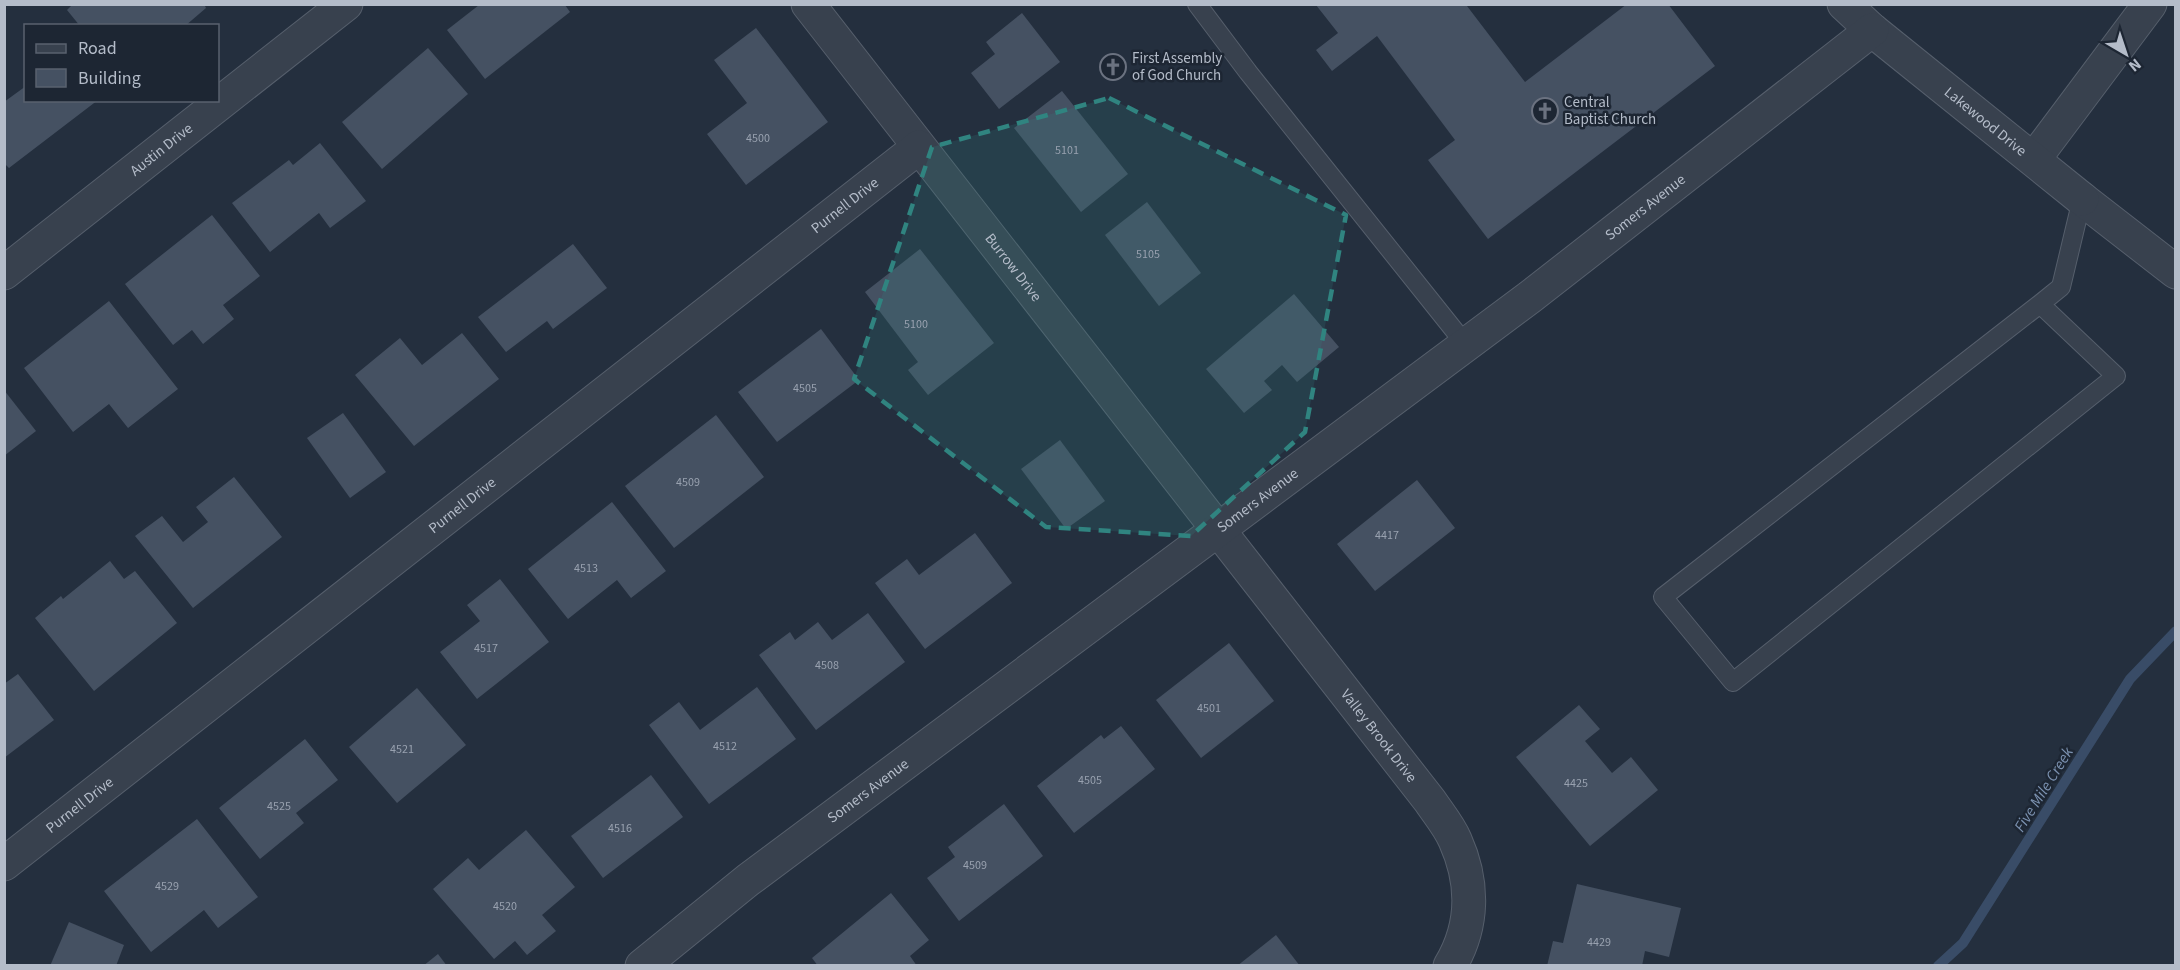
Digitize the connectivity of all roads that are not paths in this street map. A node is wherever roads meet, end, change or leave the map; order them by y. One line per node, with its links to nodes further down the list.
1 (346, 4): 11 (street, Austin Drive)
2 (808, 4): 7 (street, Burrow Drive)
3 (1197, 4): 13 (lane)
4 (1845, 4): 6 (street, Lakewood Drive)
5 (2150, 4): 8 (street, Lakewood Drive)
6 (1872, 30): 8 (street, Lakewood Drive); 13 (street, Somers Avenue)
7 (919, 147): 14 (street, Burrow Drive); 15 (street, Purnell Drive)
8 (2034, 159): 9 (street)
9 (2082, 199): 10 (street); 12 (lane)
10 (2175, 272)
11 (4, 273)
12 (2040, 304): 12 (lane)
13 (1466, 345): 14 (street, Somers Avenue)
14 (1219, 531): 16 (street, Somers Avenue); 17 (street, Valley Brook Drive)
15 (4, 864)
16 (642, 966)
17 (1450, 966)

